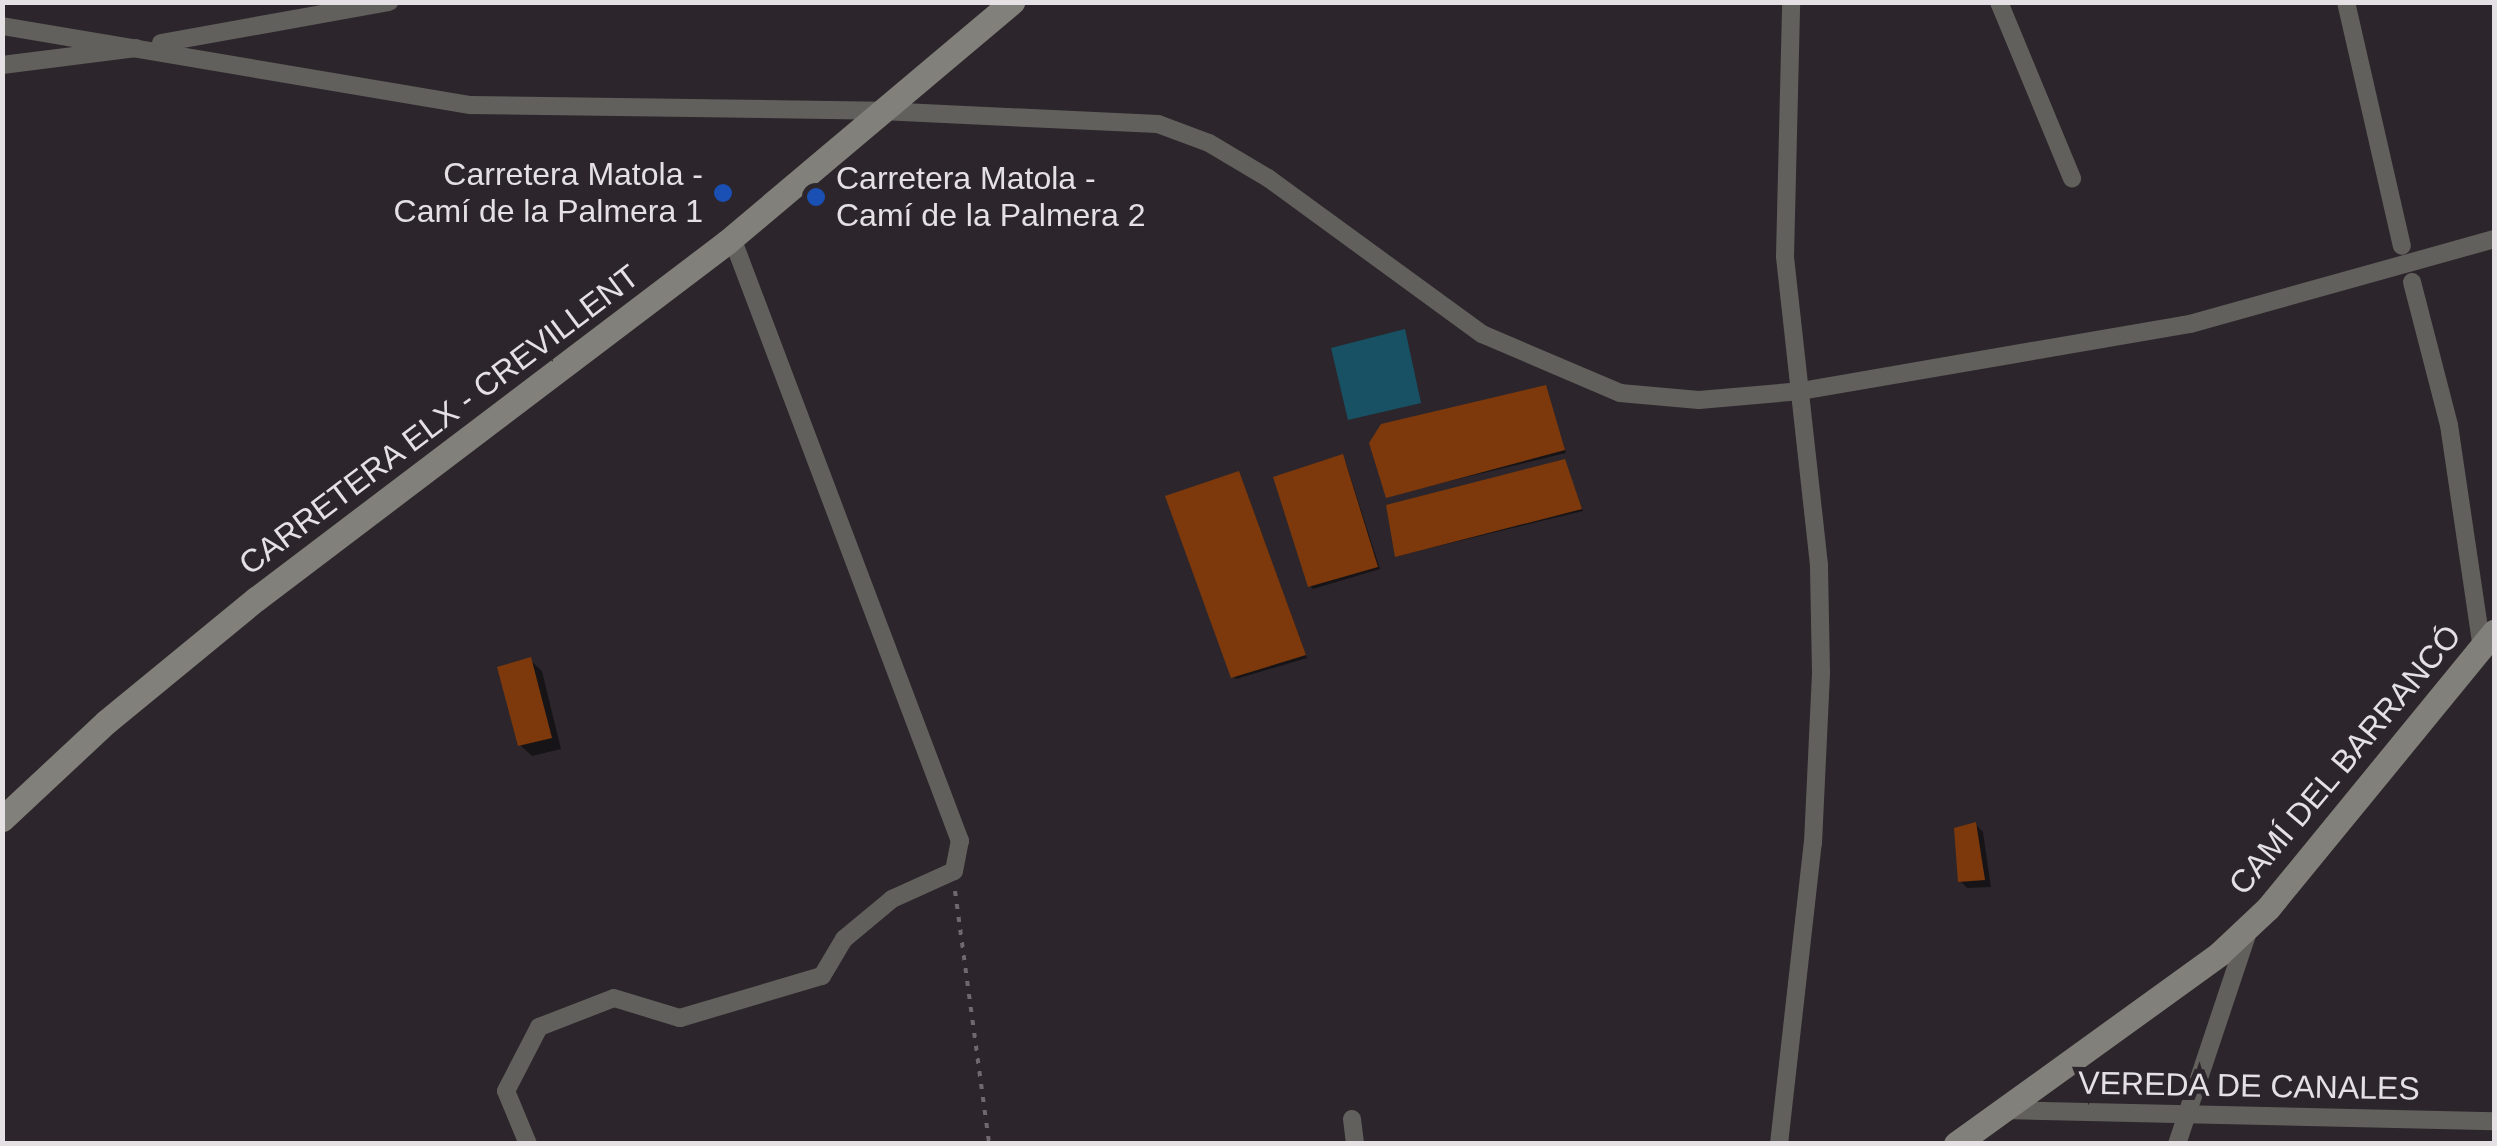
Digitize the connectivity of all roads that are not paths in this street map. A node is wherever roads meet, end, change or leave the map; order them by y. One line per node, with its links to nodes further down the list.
1 (389, 2): 7 (street)
2 (1012, 2): 9 (street, CARRETERA ELX - CREVILLENT)
3 (1791, 2): 15 (street)
4 (1998, 2): 10 (street)
5 (2346, 2): 13 (street)
6 (2, 26): 7 (street)
7 (145, 46): 8 (street); 9 (street)
8 (2, 65)
9 (882, 111): 11 (street, CARRETERA ELX - CREVILLENT); 15 (street)
10 (2072, 178)
11 (732, 238): 17 (street, CARRETERA ELX - CREVILLENT); 23 (street)
12 (2494, 238): 15 (street)
13 (2402, 246)
14 (2412, 282): 16 (street)
15 (1801, 391): 25 (street)
16 (2488, 640): 18 (street, CAMÍ DEL BARRANCÓ)
17 (2, 819)
18 (2251, 924): 19 (street, CAMÍ DEL BARRANCÓ); 20 (street)
19 (2003, 1110): 20 (street, VEREDA DE CANALES); 26 (street, CAMÍ DEL BARRANCÓ)
20 (2186, 1114): 22 (street, VEREDA DE CANALES); 27 (street)
21 (1352, 1119): 24 (street)
22 (2494, 1121)
23 (528, 1144)
24 (1355, 1144)
25 (1779, 1144)
26 (1956, 1144)
27 (2177, 1144)

